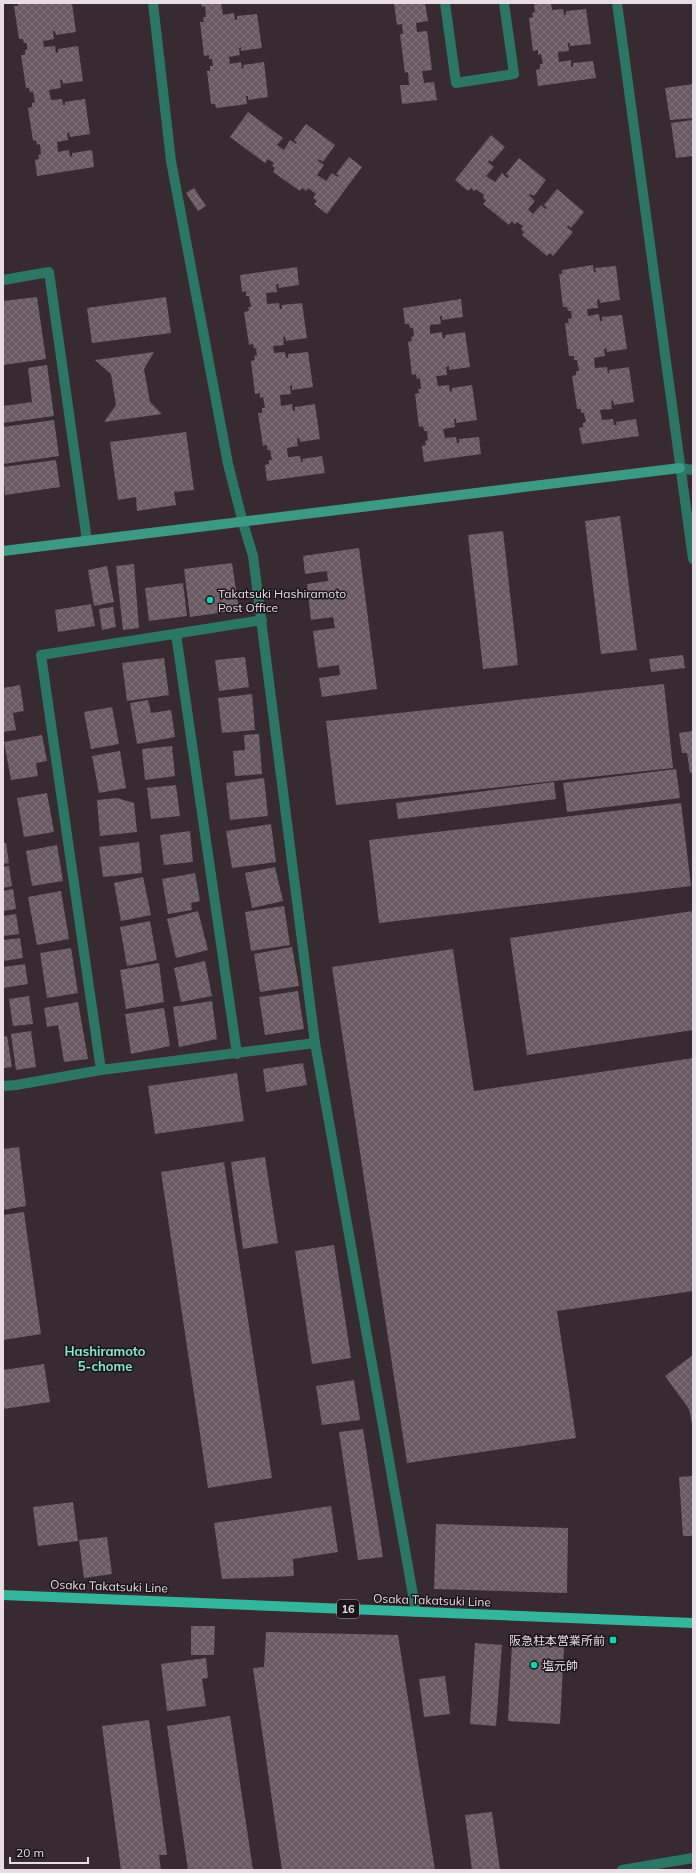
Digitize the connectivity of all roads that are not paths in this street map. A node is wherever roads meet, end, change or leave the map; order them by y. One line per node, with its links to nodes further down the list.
1 (153, 3): 8 (street)
2 (445, 3): 3 (street)
3 (504, 3)
4 (618, 3): 6 (street)
5 (3, 280): 9 (street)
6 (680, 468): 7 (street); 8 (street); 11 (street)
7 (693, 470)
8 (243, 523): 9 (street); 12 (street)
9 (86, 541): 10 (street)
10 (3, 551)
11 (693, 559)
12 (262, 620): 13 (street); 14 (street)
13 (176, 634): 15 (street); 16 (street)
14 (315, 1043): 15 (street); 19 (street)
15 (237, 1054): 16 (street)
16 (101, 1070): 17 (street)
17 (3, 1086)
18 (3, 1595): 19 (main road, Osaka Takatsuki Line / 16)
19 (416, 1612): 20 (main road, Osaka Takatsuki Line / 16)
20 (693, 1623)
21 (693, 1858): 22 (street)
22 (622, 1870)

